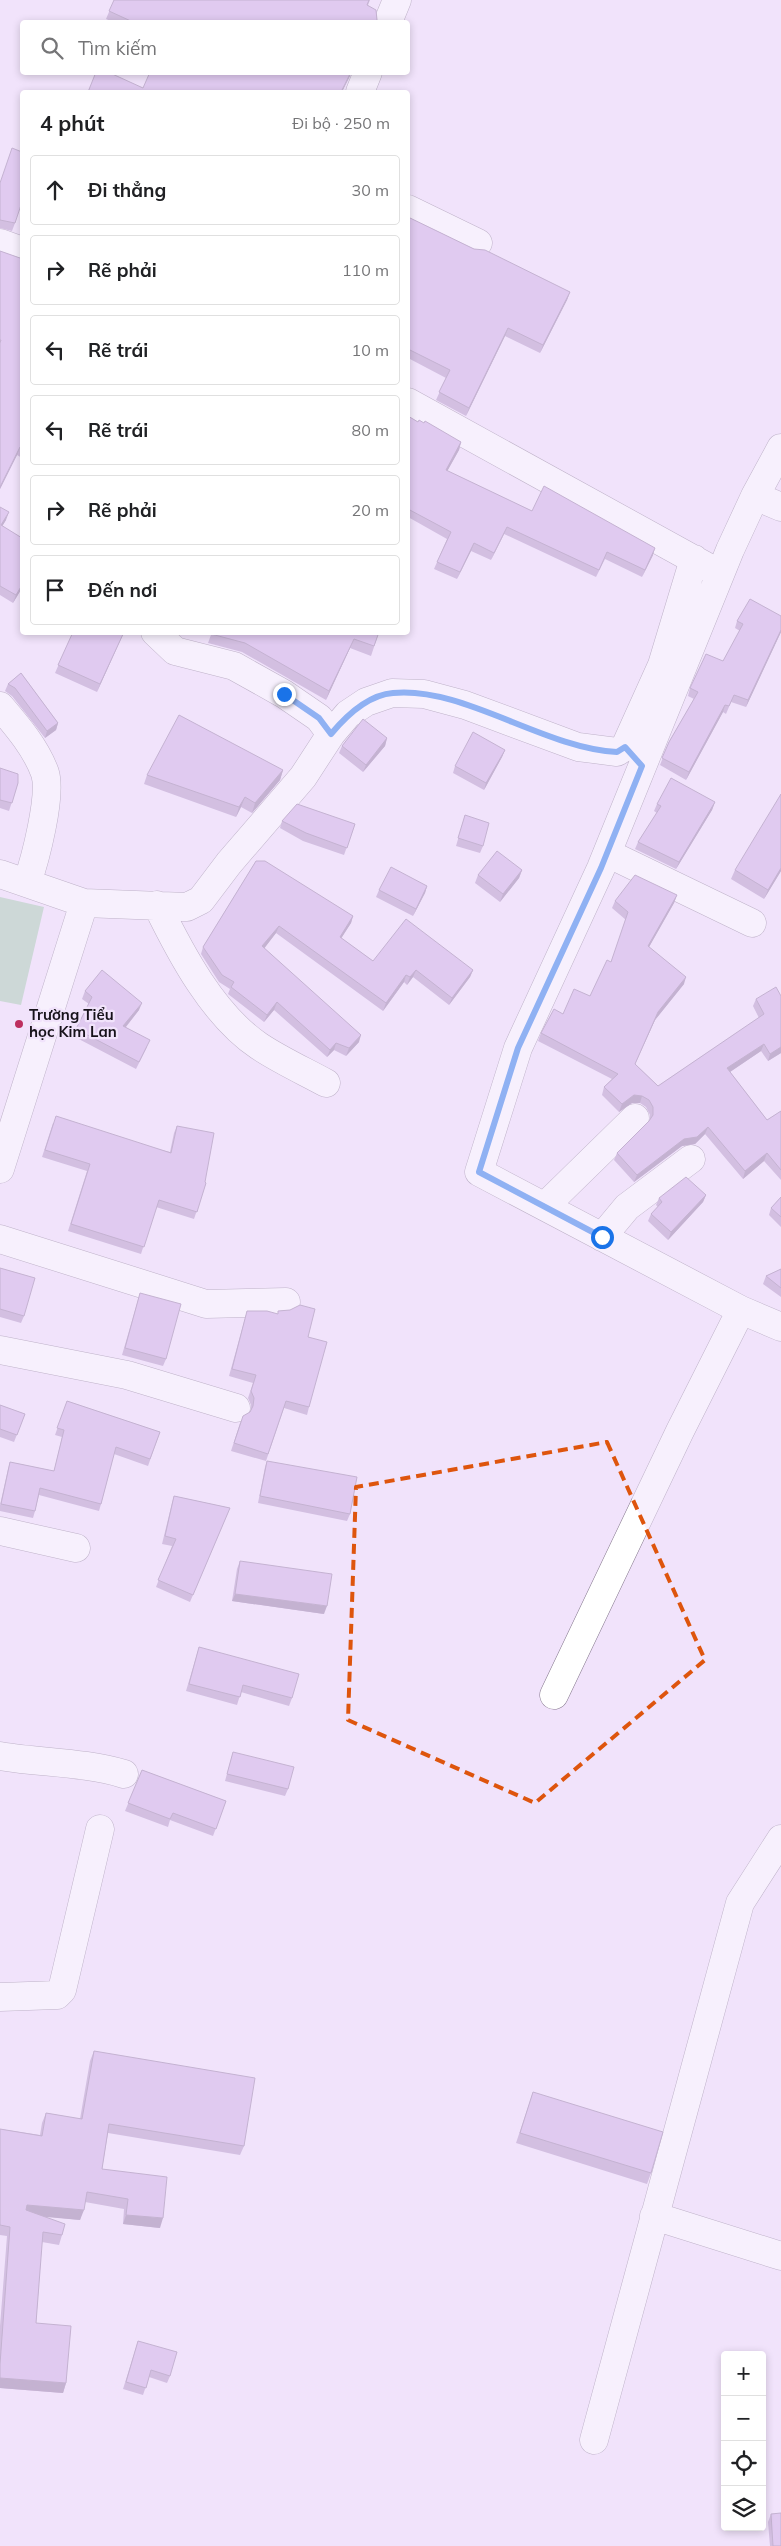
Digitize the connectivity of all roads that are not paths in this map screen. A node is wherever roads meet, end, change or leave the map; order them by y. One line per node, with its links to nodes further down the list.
1 (397, 0): 2 (street)
2 (389, 20)
3 (367, 75): 4 (street)
4 (361, 90)
5 (410, 210): 7 (street)
6 (0, 243): 8 (street)
7 (478, 243)
8 (20, 250)
9 (410, 403): 13 (street)
10 (781, 448): 11 (street)
11 (755, 496): 12 (street); 14 (street)
12 (781, 507)
13 (694, 559): 14 (street); 18 (street)
14 (720, 574): 18 (street)
15 (158, 635): 17 (street)
16 (0, 706): 21 (street)
17 (331, 734): 18 (street); 23 (street)
18 (634, 757): 19 (street)
19 (607, 853): 24 (street); 29 (street)
20 (0, 874): 21 (street)
21 (27, 883): 22 (street)
22 (84, 904): 23 (street); 28 (street)
23 (157, 905): 25 (street)
24 (752, 923)
25 (326, 1083)
26 (635, 1118): 29 (street)
27 (691, 1159): 30 (street)
28 (0, 1169)
29 (545, 1206): 30 (street)
30 (602, 1237): 33 (street)
31 (0, 1239): 32 (street)
32 (286, 1302)
33 (741, 1310): 34 (street); 39 (street)
34 (781, 1327)
35 (0, 1350): 36 (street)
36 (236, 1408)
37 (0, 1531): 38 (street)
38 (76, 1548)
39 (554, 1695)
40 (0, 1756): 41 (street)
41 (124, 1774)
42 (100, 1829): 44 (street)
43 (781, 1839): 45 (street)
44 (0, 1997)
45 (654, 2216): 46 (street); 47 (street)
46 (781, 2256)
47 (594, 2440)

